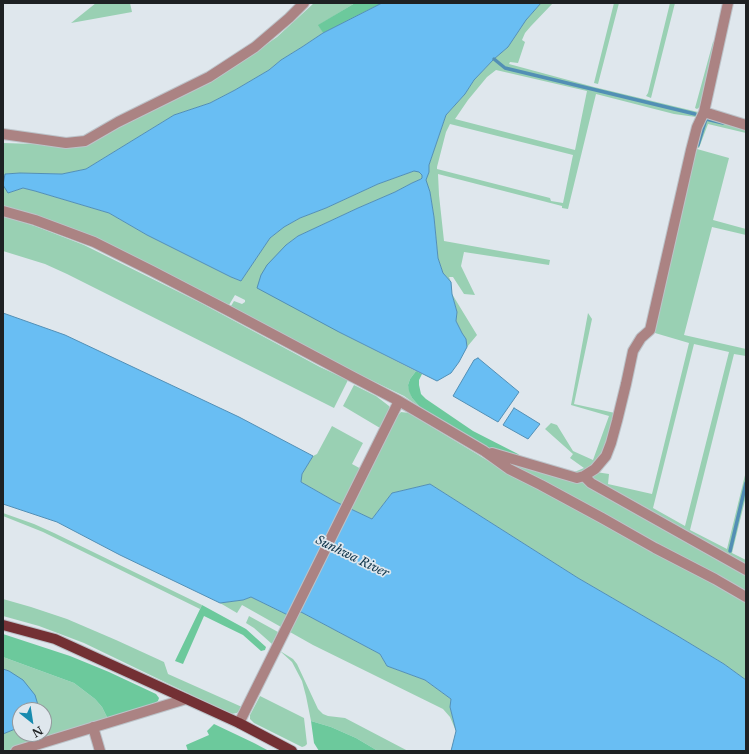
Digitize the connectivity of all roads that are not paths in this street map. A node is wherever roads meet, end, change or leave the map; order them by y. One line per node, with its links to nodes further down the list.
1 (304, 3): 5 (street)
2 (728, 3): 3 (street)
3 (704, 112): 4 (street); 9 (street)
4 (746, 125)
5 (3, 134)
6 (3, 210): 7 (street)
7 (400, 401): 8 (street); 14 (street)
8 (484, 451): 9 (street); 11 (street)
9 (584, 476): 10 (street)
10 (746, 570)
11 (746, 597)
12 (3, 625): 13 (main road)
13 (186, 699): 14 (main road); 15 (street)
14 (239, 724): 18 (main road)
15 (93, 727): 16 (street); 17 (street)
16 (19, 751)
17 (100, 751)
18 (292, 751)

